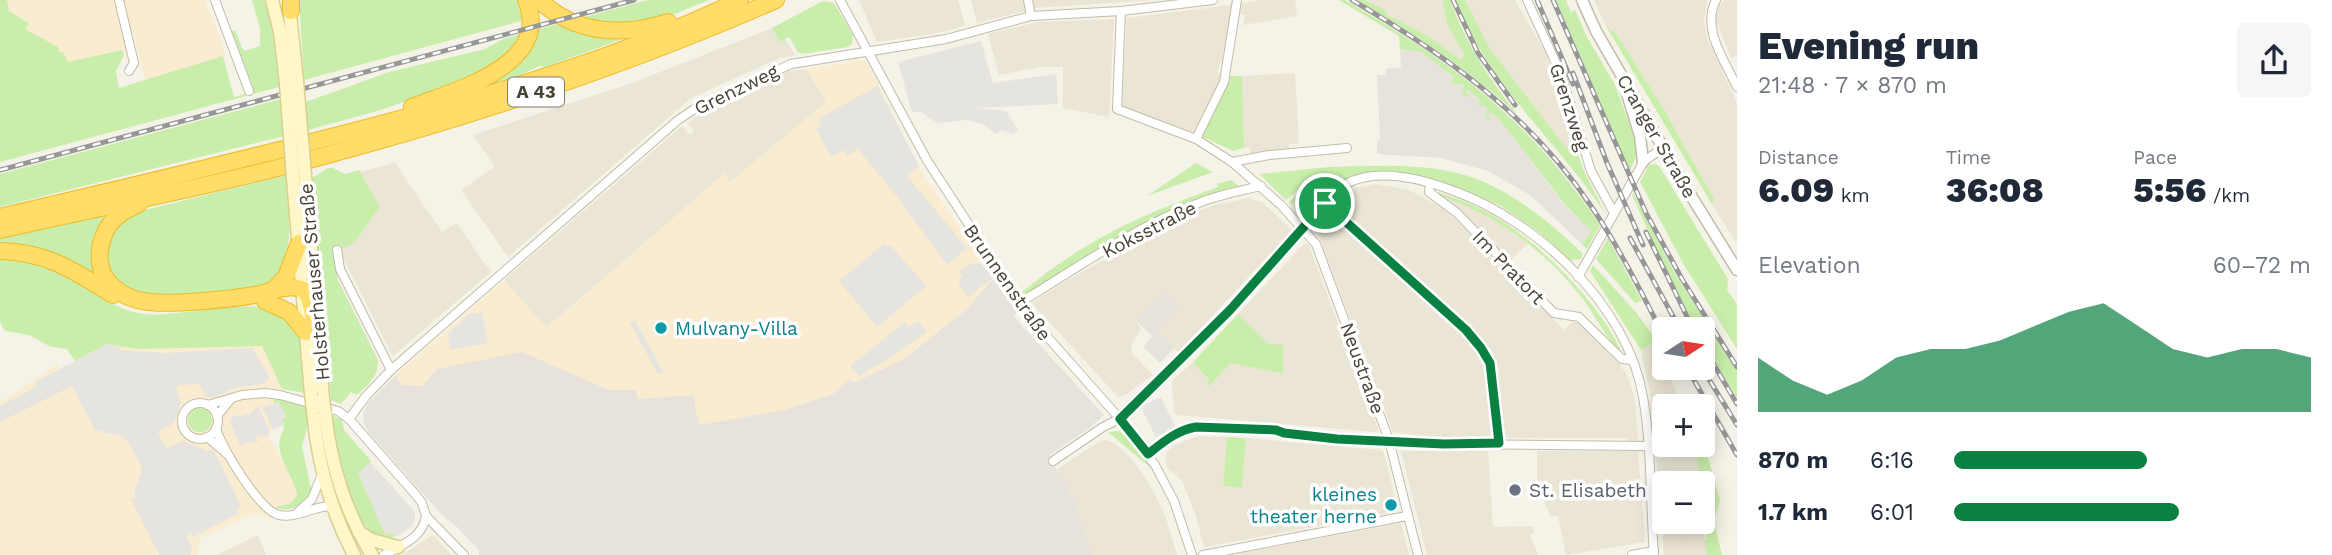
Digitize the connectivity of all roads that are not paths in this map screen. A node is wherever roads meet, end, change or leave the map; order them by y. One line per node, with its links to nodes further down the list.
1 (119, 0): 19 (street)
2 (215, 0): 23 (street)
3 (272, 0): 20 (main road, Holsterhauser Straße)
4 (526, 0): 24 (highway)
5 (538, 0): 13 (highway)
6 (776, 0): 31 (highway, A 43)
7 (1028, 0): 17 (street)
8 (1213, 0): 16 (street, Grenzweg)
9 (1237, 0): 25 (street)
10 (1527, 0): 35 (street, Grenzweg)
11 (1582, 0): 21 (street, Cranger Straße)
12 (1716, 0): 22 (street)
13 (737, 1): 24 (highway, A 43)
14 (841, 1): 18 (street, Brunnenstraße)
15 (290, 4): 20 (main road, Holsterhauser Straße)
16 (1121, 11): 17 (street, Grenzweg); 25 (street)
17 (1031, 16): 18 (street, Grenzweg)
18 (870, 51): 49 (street, Grenzweg); 55 (street, Brunnenstraße)
19 (129, 71)
20 (291, 82): 30 (main road, Holsterhauser Straße, bridge)
21 (1626, 83): 27 (street, Cranger Straße); 29 (street)
22 (1737, 87)
23 (249, 91)
24 (352, 132): 36 (highway, A 43)
25 (1196, 139): 28 (street)
26 (1347, 148): 28 (street)
27 (1663, 148): 29 (street); 42 (street, Cranger Straße)
28 (1232, 162): 33 (street)
29 (1643, 162): 35 (street)
30 (299, 176): 39 (main road, Holsterhauser Straße); 44 (main road, Holsterhauser Straße)
31 (222, 181): 38 (highway, A 43); 45 (highway)
32 (1430, 183): 34 (street); 43 (street); 48 (street, Im Pratort)
33 (1261, 186): 37 (street); 46 (street, Koksstraße)
34 (1325, 203): 37 (street); 59 (street)
35 (1614, 213): 43 (street)
36 (0, 216)
37 (1303, 228): 55 (street); 58 (street, Neustraße)
38 (0, 230)
39 (299, 243): 44 (main road, Holsterhauser Straße); 45 (highway)
40 (337, 250): 49 (street)
41 (0, 251): 45 (highway)
42 (1737, 270)
43 (1578, 277): 48 (street)
44 (307, 289): 45 (highway); 47 (highway)
45 (269, 296): 47 (highway)
46 (1029, 297)
47 (312, 329): 52 (main road, Holsterhauser Straße, bridge)
48 (1632, 360): 60 (street)
49 (391, 370): 54 (street, Grenzweg)
50 (229, 400): 51 (street); 53 (street); 54 (street)
51 (208, 405): 53 (street); 57 (street)
52 (319, 411): 64 (main road, Holsterhauser Straße); 69 (main road, Holsterhauser Straße)
53 (217, 416): 56 (street)
54 (349, 419): 67 (street)
55 (1120, 419): 61 (street, Brunnenstraße); 63 (street)
56 (216, 428): 57 (street); 62 (street)
57 (208, 437): 62 (street)
58 (1390, 440): 59 (street); 61 (street); 68 (street, Neustraße)
59 (1499, 443): 60 (street)
60 (1647, 446): 71 (street)
61 (1148, 454): 76 (street, Brunnenstraße)
62 (230, 457): 66 (street)
63 (1053, 461)
64 (322, 474): 65 (main road, Holsterhauser Straße); 66 (street)
65 (332, 506): 66 (street); 72 (main road, Holsterhauser Straße)
66 (298, 513)
67 (426, 516): 70 (street); 75 (street)
68 (1407, 516): 77 (street); 78 (street, Neustraße)
69 (358, 532): 70 (main road); 73 (main road, Holsterhauser Straße)
70 (398, 547): 74 (street)
71 (1654, 553): 79 (street)
72 (354, 555)
73 (372, 555)
74 (384, 555)
75 (464, 555)
76 (1192, 555)
77 (1203, 555)
78 (1418, 555)
79 (1632, 555)

